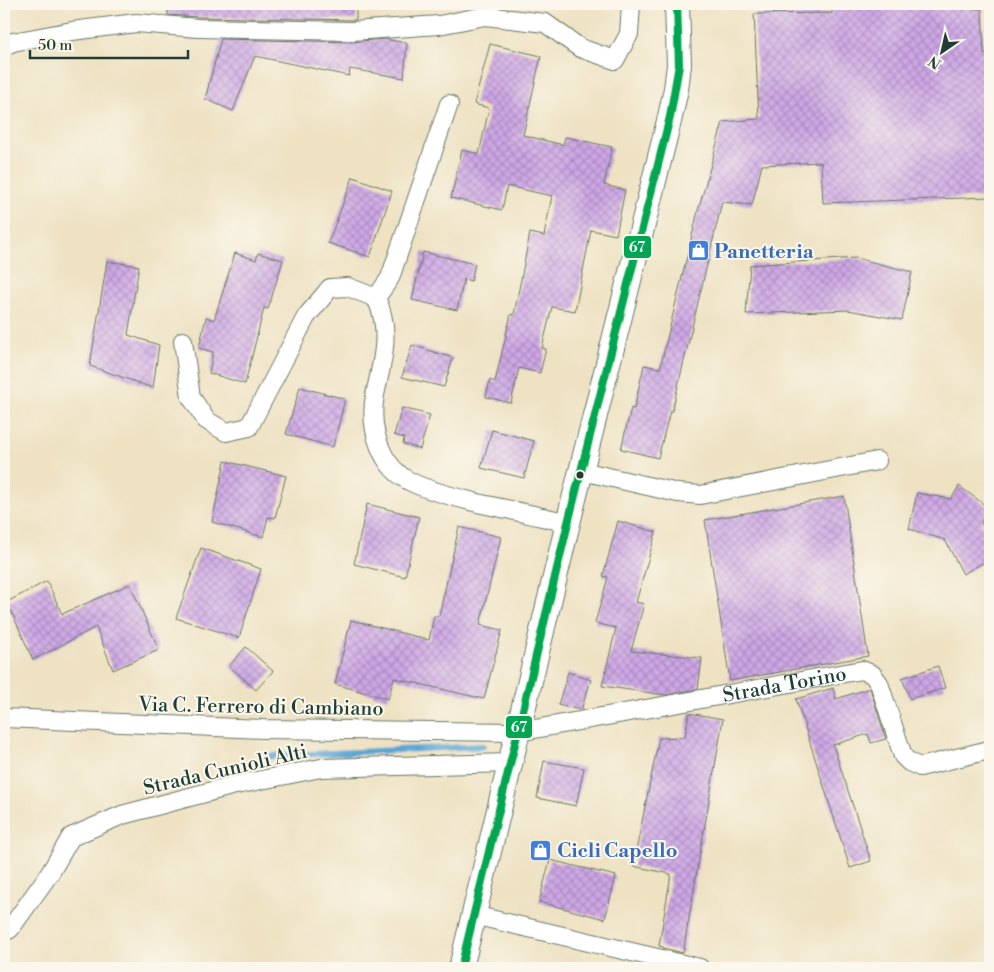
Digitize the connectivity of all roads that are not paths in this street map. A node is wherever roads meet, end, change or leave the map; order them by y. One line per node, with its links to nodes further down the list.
1 (631, 4): 3 (street)
2 (677, 4): 8 (main road)
3 (4, 46)
4 (449, 104): 5 (street)
5 (376, 298): 6 (street); 9 (street)
6 (183, 341)
7 (877, 461): 8 (street)
8 (582, 471): 9 (main road)
9 (568, 523): 11 (main road)
10 (4, 718): 11 (street, Via C. Ferrero di Cambiano)
11 (518, 732): 12 (street, Strada Torino); 13 (main road)
12 (989, 750)
13 (510, 762): 14 (main road); 15 (street, Strada Cunioli Alti)
14 (473, 915): 16 (main road); 17 (street)
15 (4, 932)
16 (461, 968)
17 (700, 968)

